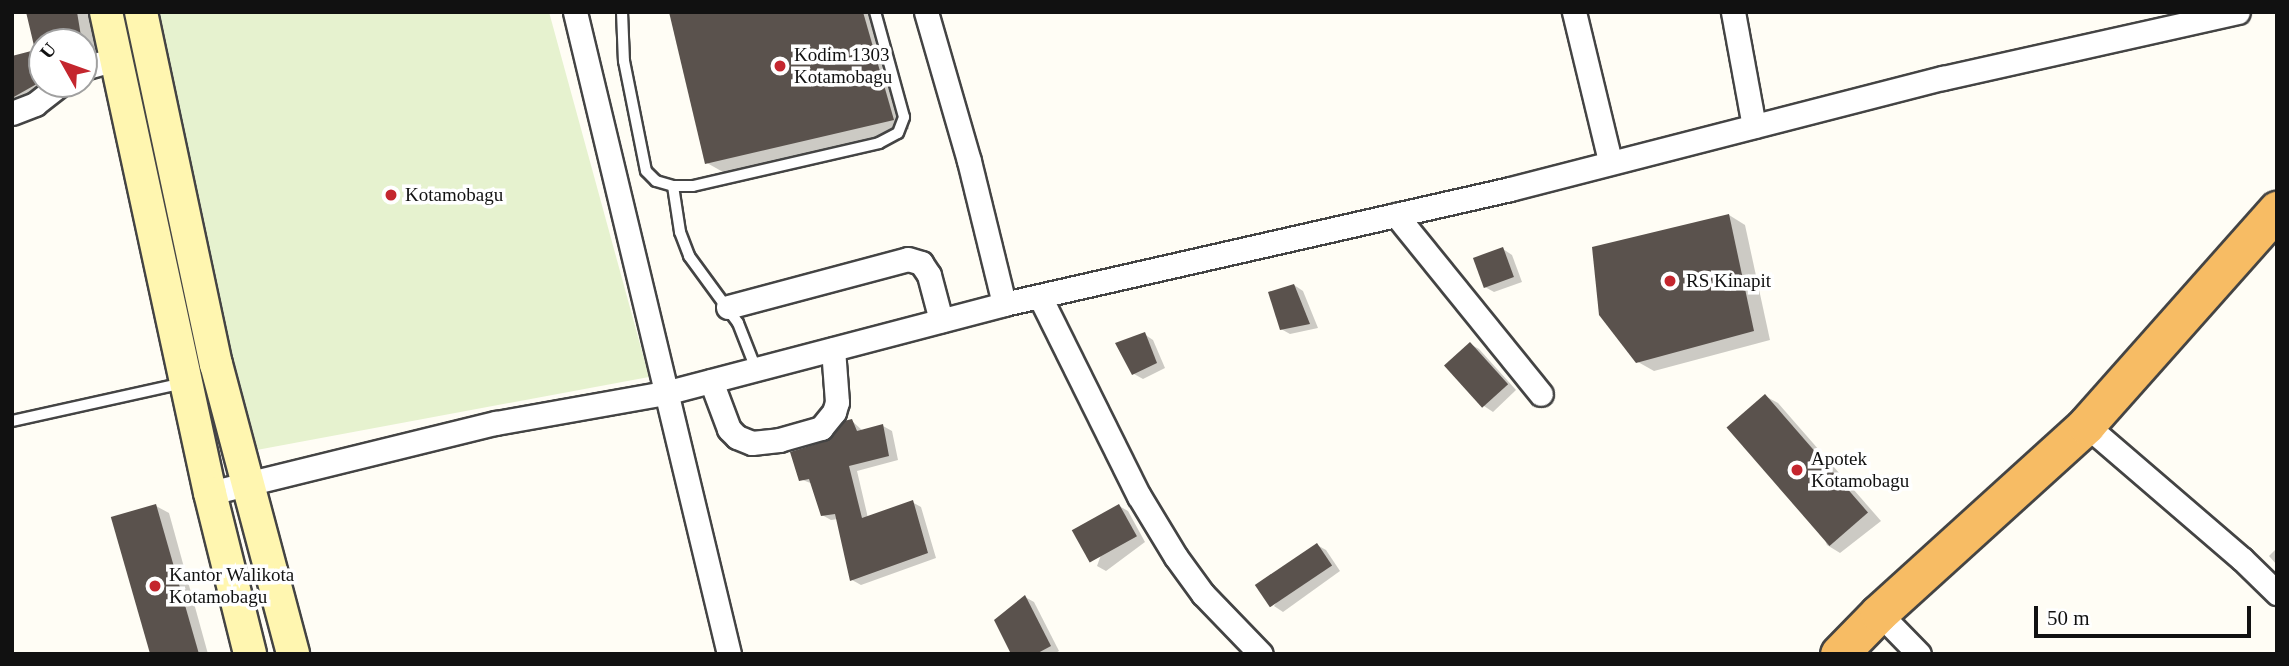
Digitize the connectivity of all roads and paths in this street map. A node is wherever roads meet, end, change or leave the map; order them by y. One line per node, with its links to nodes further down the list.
1 (106, 12): 10 (main road)
2 (141, 12): 31 (main road)
3 (575, 12): 27 (street)
4 (622, 12): 16 (lane)
5 (875, 12): 16 (lane)
6 (926, 12): 20 (street)
7 (1574, 12): 15 (street)
8 (1732, 12): 14 (street)
9 (2238, 12): 14 (street)
10 (115, 59): 11 (street); 26 (main road)
11 (98, 64)
12 (43, 98): 13 (street)
13 (12, 113)
14 (1754, 126): 15 (street)
15 (1610, 161): 18 (street)
16 (673, 186): 21 (lane)
17 (2277, 210): 30 (highway)
18 (1396, 215): 19 (street); 28 (street)
19 (1040, 297): 20 (street); 38 (street)
20 (1004, 304): 22 (street)
21 (728, 307): 22 (street); 24 (lane)
22 (941, 320): 23 (street)
23 (834, 349): 24 (street); 25 (street)
24 (756, 369): 25 (street)
25 (711, 381): 27 (street)
26 (188, 382): 29 (lane); 32 (main road)
27 (665, 393): 31 (street); 37 (street)
28 (1541, 394)
29 (12, 421)
30 (2086, 425): 33 (street); 34 (highway)
31 (248, 484): 32 (street); 36 (main road)
32 (210, 493): 35 (main road)
33 (2277, 593)
34 (1879, 613): 39 (highway); 40 (street)
35 (250, 654)
36 (293, 654)
37 (729, 654)
38 (1261, 654)
39 (1839, 654)
40 (1919, 654)

